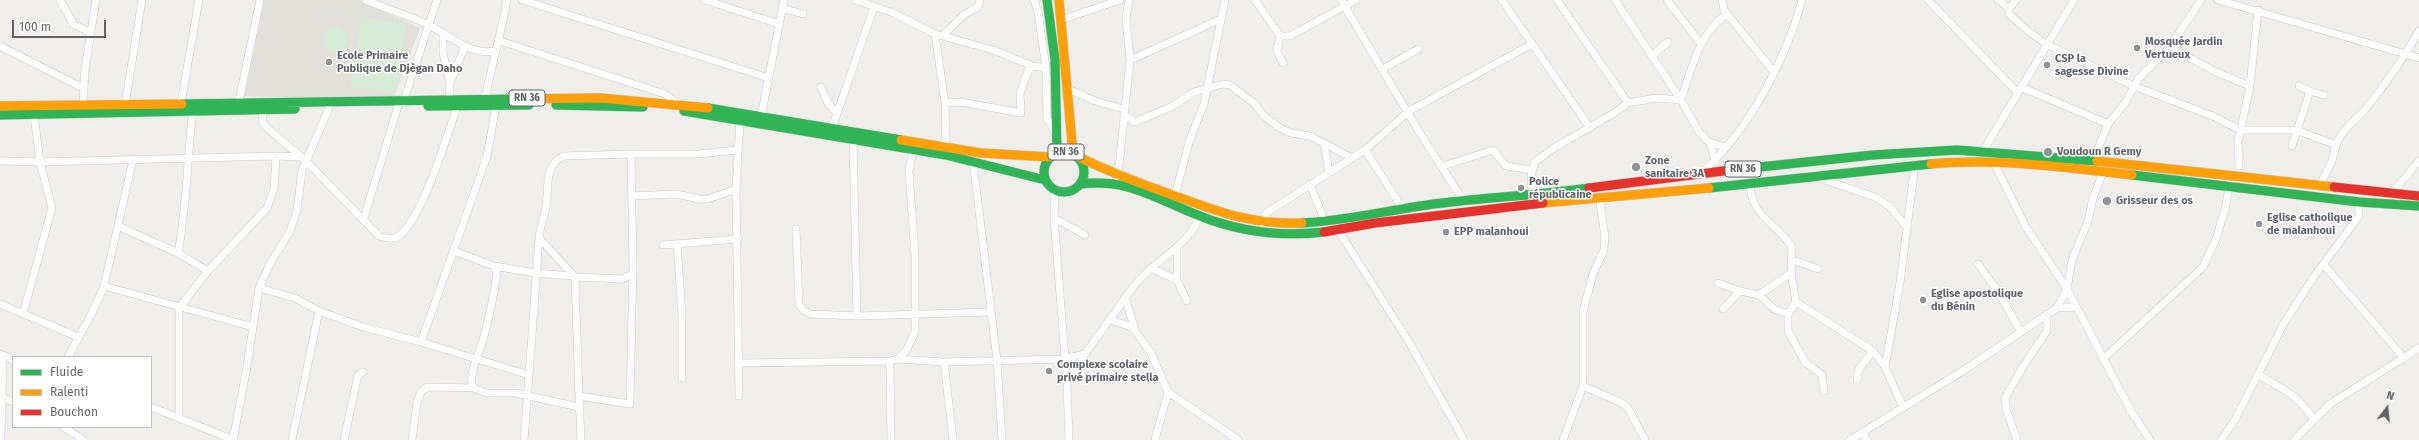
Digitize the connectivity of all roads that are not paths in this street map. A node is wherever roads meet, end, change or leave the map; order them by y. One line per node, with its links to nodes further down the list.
1 (60, 0): 47 (street)
2 (96, 0): 47 (street)
3 (142, 0): 93 (street)
4 (199, 0): 87 (street)
5 (260, 0): 86 (street)
6 (438, 0): 45 (street)
7 (507, 0): 52 (street)
8 (522, 0): 71 (street)
9 (705, 0): 44 (street)
10 (784, 0): 37 (street)
11 (855, 0): 35 (street)
12 (980, 0): 50 (street)
13 (1034, 0): 68 (street)
14 (1047, 0): 113 (main road)
15 (1059, 0): 42 (main road)
16 (1120, 0): 42 (street)
17 (1129, 0): 65 (street)
18 (1225, 0): 43 (street)
19 (1255, 0): 51 (street)
20 (1341, 0): 36 (street)
21 (1356, 0): 36 (street)
22 (1502, 0): 54 (street)
23 (1557, 0): 90 (street)
24 (1615, 0): 63 (street)
25 (1667, 0): 55 (street)
26 (1722, 0): 41 (street)
27 (1802, 0): 70 (street)
28 (1928, 0): 79 (street)
29 (1998, 0): 38 (street)
30 (2016, 0): 38 (street)
31 (2074, 0): 56 (street)
32 (2201, 0): 59 (street)
33 (2218, 0): 39 (street)
34 (371, 1): 45 (street)
35 (874, 7): 49 (street); 102 (street)
36 (1345, 7): 51 (street); 69 (street)
37 (782, 8): 40 (street); 44 (street)
38 (2009, 8): 56 (street)
39 (2258, 10): 62 (street); 74 (street)
40 (803, 14)
41 (1727, 14): 55 (street); 70 (street)
42 (1061, 20): 78 (main road)
43 (1221, 20): 65 (street); 80 (street)
44 (779, 24): 71 (street)
45 (429, 25): 48 (street); 92 (street)
46 (2419, 31): 62 (street)
47 (91, 32): 77 (street)
48 (443, 34): 58 (street); 72 (street)
49 (935, 34): 50 (street); 89 (street)
50 (943, 35): 67 (street)
51 (1280, 36): 66 (street)
52 (500, 41): 61 (street); 88 (street)
53 (1668, 42): 63 (street)
54 (1532, 44): 100 (street); 110 (street)
55 (1701, 44): 85 (street)
56 (2048, 45): 73 (street); 79 (street)
57 (0, 46): 77 (street)
58 (465, 46): 61 (street); 72 (street)
59 (2170, 47): 73 (street); 74 (street)
60 (1418, 49): 69 (street)
61 (495, 51): 83 (street)
62 (2406, 54): 64 (street); 117 (street)
63 (1652, 56): 85 (street)
64 (2419, 58)
65 (1130, 60): 101 (street)
66 (1283, 63)
67 (1033, 66): 68 (street); 89 (street)
68 (1046, 68): 113 (street)
69 (1383, 69): 100 (street)
70 (1774, 72): 119 (street)
71 (769, 78): 104 (street)
72 (450, 83): 84 (street)
73 (2134, 86): 107 (street); 111 (street)
74 (2250, 86): 111 (street)
75 (2299, 86): 81 (street)
76 (821, 87): 102 (street)
77 (83, 88): 91 (street)
78 (1068, 89): 101 (street); 127 (main road)
79 (2019, 89): 107 (street); 124 (street)
80 (1205, 90): 106 (street); 115 (street); 158 (street)
81 (2310, 91): 82 (street); 112 (street)
82 (2324, 94)
83 (485, 98): 84 (main road, RN 36); 88 (main road, RN 36)
84 (449, 99): 92 (main road, RN 36)
85 (1682, 100): 90 (street); 116 (street)
86 (239, 101): 87 (main road, RN 36); 92 (main road, RN 36)
87 (181, 103): 93 (main road, RN 36)
88 (677, 103): 104 (main road, RN 36)
89 (945, 103): 120 (street)
90 (1628, 103): 110 (street)
91 (83, 104): 93 (main road, RN 36); 96 (main road, RN 36)
92 (402, 104): 95 (main road, RN 36); 97 (main road, RN 36); 168 (street)
93 (125, 105)
94 (496, 106): 95 (main road, RN 36); 105 (main road, RN 36); 182 (street)
95 (457, 107): 168 (street)
96 (1, 108): 103 (main road, RN 36)
97 (329, 108): 99 (main road, RN 36); 130 (street)
98 (193, 110): 99 (main road, RN 36); 103 (main road, RN 36); 132 (street)
99 (263, 110): 130 (street)
100 (1408, 111): 123 (street); 141 (street)
101 (1124, 112): 106 (street); 109 (street)
102 (836, 113): 108 (street)
103 (34, 115): 138 (street)
104 (761, 117): 108 (main road, RN 36)
105 (740, 121): 114 (main road, RN 36); 121 (street)
106 (1135, 122): 109 (street)
107 (2108, 124): 136 (street)
108 (832, 128): 120 (main road, RN 36)
109 (1122, 128): 146 (street)
110 (1590, 128): 143 (street)
111 (2240, 130): 112 (street); 142 (street)
112 (2296, 130): 117 (street); 118 (street)
113 (1057, 135): 126 (main road)
114 (853, 140): 122 (main road, RN 36); 218 (street)
115 (1324, 143): 129 (street); 144 (street)
116 (1710, 144): 119 (street); 133 (street)
117 (2336, 145): 154 (street)
118 (2292, 146)
119 (1727, 147): 133 (street)
120 (946, 148): 126 (main road, RN 36)
121 (737, 150): 125 (street); 155 (street)
122 (913, 150): 135 (main road, RN 36); 215 (street)
123 (1365, 150): 129 (street); 166 (street)
124 (1983, 151): 136 (main road, RN 36); 147 (main road, RN 36)
125 (631, 154): 160 (street); 177 (street)
126 (1054, 155): 127 (main road, RN 36); 149 (main road, RN 36)
127 (1076, 155): 146 (main road, RN 36); 150 (main road, RN 36)
128 (276, 156): 130 (street); 132 (street); 190 (street)
129 (1352, 158): 144 (street)
130 (303, 159): 168 (street); 200 (street)
131 (133, 160): 132 (street); 138 (street); 172 (street)
132 (187, 160): 183 (street)
133 (1715, 160): 147 (street)
134 (0, 161): 138 (street)
135 (973, 161): 149 (main road, RN 36); 213 (street)
136 (2093, 161): 154 (main road, RN 36)
137 (2419, 161): 157 (street)
138 (40, 162): 214 (street)
139 (1994, 163): 140 (main road, RN 36); 145 (main road, RN 36); 201 (street)
140 (1915, 164): 148 (main road, RN 36); 173 (street)
141 (1443, 166): 143 (street); 163 (street)
142 (2239, 166)
143 (1532, 170): 159 (street)
144 (1329, 172): 151 (street)
145 (2104, 172): 153 (main road, RN 36); 201 (street)
146 (1118, 176): 158 (main road, RN 36)
147 (1698, 176): 159 (main road, RN 36)
148 (1806, 176): 152 (main road, RN 36); 173 (street)
149 (1045, 180): 156 (main road)
150 (1081, 184): 156 (main road, RN 36); 167 (main road, RN 36)
151 (1310, 184): 170 (street); 171 (street)
152 (1750, 184): 162 (main road, RN 36); 184 (street)
153 (2229, 185): 164 (main road, RN 36); 233 (street)
154 (2320, 185): 157 (main road, RN 36)
155 (736, 189): 160 (street); 178 (street)
156 (1055, 190): 169 (street)
157 (2392, 193): 161 (main road, RN 36)
158 (1175, 195): 171 (main road, RN 36)
159 (1532, 195): 163 (main road, RN 36)
160 (632, 196): 193 (street)
161 (2419, 196)
162 (1599, 197): 175 (main road, RN 36); 249 (street)
163 (1464, 202): 166 (main road, RN 36)
164 (2359, 202): 165 (main road, RN 36); 186 (street)
165 (2419, 206)
166 (1403, 209): 170 (main road, RN 36)
167 (1200, 216): 175 (main road, RN 36); 181 (street)
168 (364, 218)
169 (1054, 218): 176 (street); 232 (street)
170 (1325, 222): 171 (main road, RN 36)
171 (1263, 224)
172 (118, 226): 183 (street); 198 (street)
173 (1906, 226): 242 (street)
174 (796, 229): 218 (street)
175 (1338, 230): 279 (street)
176 (1085, 235)
177 (539, 238): 191 (street); 194 (street)
178 (738, 239): 179 (street); 241 (street)
179 (677, 244): 180 (street); 246 (street)
180 (663, 245)
181 (1177, 249): 188 (street); 196 (street)
182 (454, 251): 187 (street); 224 (street)
183 (178, 253): 190 (street)
184 (1793, 260): 189 (street); 192 (street)
185 (1978, 264): 222 (street)
186 (2324, 265): 234 (street); 244 (street)
187 (494, 266): 191 (street); 231 (street)
188 (1151, 268): 196 (street); 204 (street)
189 (1818, 269)
190 (208, 271): 209 (street)
191 (535, 273): 194 (street); 245 (street)
192 (1791, 273): 203 (street); 206 (street)
193 (633, 274): 195 (street); 199 (street)
194 (575, 277): 195 (street); 254 (street)
195 (622, 279): 199 (street)
196 (1177, 280): 205 (street)
197 (1718, 283): 202 (street)
198 (104, 286): 209 (street); 223 (street)
199 (633, 287): 254 (street)
200 (259, 288): 212 (street); 220 (street)
201 (2067, 289): 208 (street); 210 (street)
202 (1740, 291): 203 (street); 211 (street)
203 (1759, 295): 216 (street)
204 (1126, 300): 219 (street); 221 (street)
205 (1188, 301)
206 (1796, 302): 216 (street); 227 (street)
207 (0, 304): 214 (street)
208 (2076, 307): 210 (street); 233 (street)
209 (179, 308): 220 (street); 261 (street)
210 (2057, 308): 217 (street)
211 (1723, 309)
212 (319, 311): 224 (street); 268 (street)
213 (991, 312): 215 (street); 238 (street)
214 (23, 314): 223 (street)
215 (914, 314): 218 (street); 226 (street)
216 (1788, 314): 251 (street)
217 (2047, 314): 222 (street); 284 (street)
218 (857, 316)
219 (1110, 319): 221 (street); 228 (street)
220 (253, 327): 267 (street)
221 (1135, 330): 252 (street)
222 (2021, 332): 260 (street)
223 (78, 337): 230 (street)
224 (421, 342): 231 (street)
225 (2419, 348): 234 (street)
226 (906, 351): 235 (street); 236 (street)
227 (1873, 351): 242 (street); 247 (street)
228 (1085, 354): 232 (street); 248 (street)
229 (1, 355): 237 (street); 256 (street)
230 (68, 356)
231 (477, 358): 245 (street); 250 (street)
232 (1064, 358): 238 (street); 248 (street)
233 (2104, 358): 285 (street)
234 (2404, 358): 262 (street)
235 (898, 359): 236 (street); 239 (street)
236 (911, 359): 240 (street)
237 (12, 360)
238 (997, 360): 240 (street); 275 (street)
239 (890, 361): 241 (street); 273 (street)
240 (944, 362): 274 (street)
241 (740, 363): 255 (street)
242 (1885, 367): 260 (street)
243 (362, 372): 269 (street)
244 (2258, 374): 262 (street); 286 (street)
245 (529, 375): 253 (street)
246 (682, 378)
247 (1857, 380)
248 (1067, 383): 276 (street)
249 (1583, 386): 280 (street); 281 (street)
250 (473, 388): 253 (street); 270 (street)
251 (1824, 391)
252 (1168, 392): 277 (street); 278 (street)
253 (526, 396): 259 (street); 271 (street)
254 (579, 396): 259 (street)
255 (739, 396)
256 (2, 397): 257 (street); 266 (street)
257 (12, 402)
258 (152, 407): 261 (street)
259 (579, 407): 272 (street)
260 (1904, 407): 264 (street)
261 (179, 417): 267 (street)
262 (2314, 419): 287 (street)
263 (64, 428): 265 (street)
264 (1862, 432): 282 (street); 283 (street)
265 (80, 439)
266 (1, 440)
267 (233, 440)
268 (292, 440)
269 (344, 440)
270 (412, 440)
271 (524, 440)
272 (582, 440)
273 (891, 440)
274 (953, 440)
275 (1002, 440)
276 (1069, 440)
277 (1155, 440)
278 (1238, 440)
279 (1464, 440)
280 (1563, 440)
281 (1646, 440)
282 (1850, 440)
283 (1868, 440)
284 (2017, 440)
285 (2150, 440)
286 (2221, 440)
287 (2294, 440)

